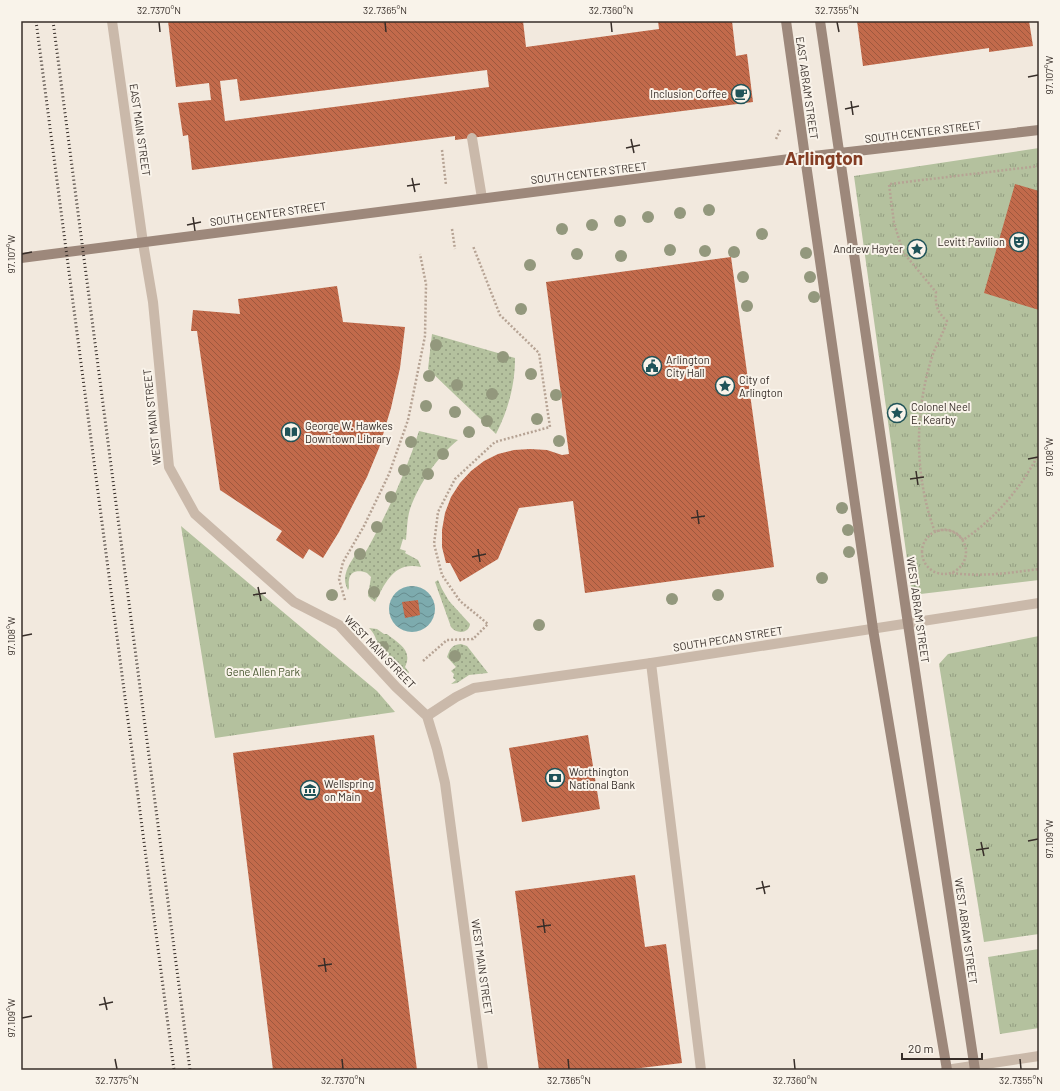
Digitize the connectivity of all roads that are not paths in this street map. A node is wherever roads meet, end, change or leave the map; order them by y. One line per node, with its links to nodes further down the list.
1 (112, 21): 9 (street, EAST MAIN STREET)
2 (786, 21): 7 (main road, EAST ABRAM STREET)
3 (820, 21): 6 (main road, EAST ABRAM STREET)
4 (1039, 130): 6 (main road, SOUTH CENTER STREET)
5 (472, 138): 8 (street)
6 (838, 154): 7 (main road, SOUTH CENTER STREET); 12 (main road, WEST ABRAM STREET)
7 (805, 157): 8 (main road, SOUTH CENTER STREET); 13 (main road)
8 (482, 198): 9 (main road, SOUTH CENTER STREET)
9 (143, 243): 10 (main road, SOUTH CENTER STREET); 15 (street, WEST MAIN STREET)
10 (21, 258)
11 (1039, 603): 12 (street, SOUTH PECAN STREET)
12 (908, 624): 13 (street, SOUTH PECAN STREET); 17 (main road, WEST ABRAM STREET)
13 (873, 629): 14 (street, SOUTH PECAN STREET); 20 (main road)
14 (651, 663): 15 (street, SOUTH PECAN STREET); 19 (street)
15 (427, 716): 18 (street, WEST MAIN STREET)
16 (1039, 1056): 17 (street)
17 (975, 1068): 20 (street)
18 (483, 1070)
19 (701, 1070)
20 (947, 1070)

